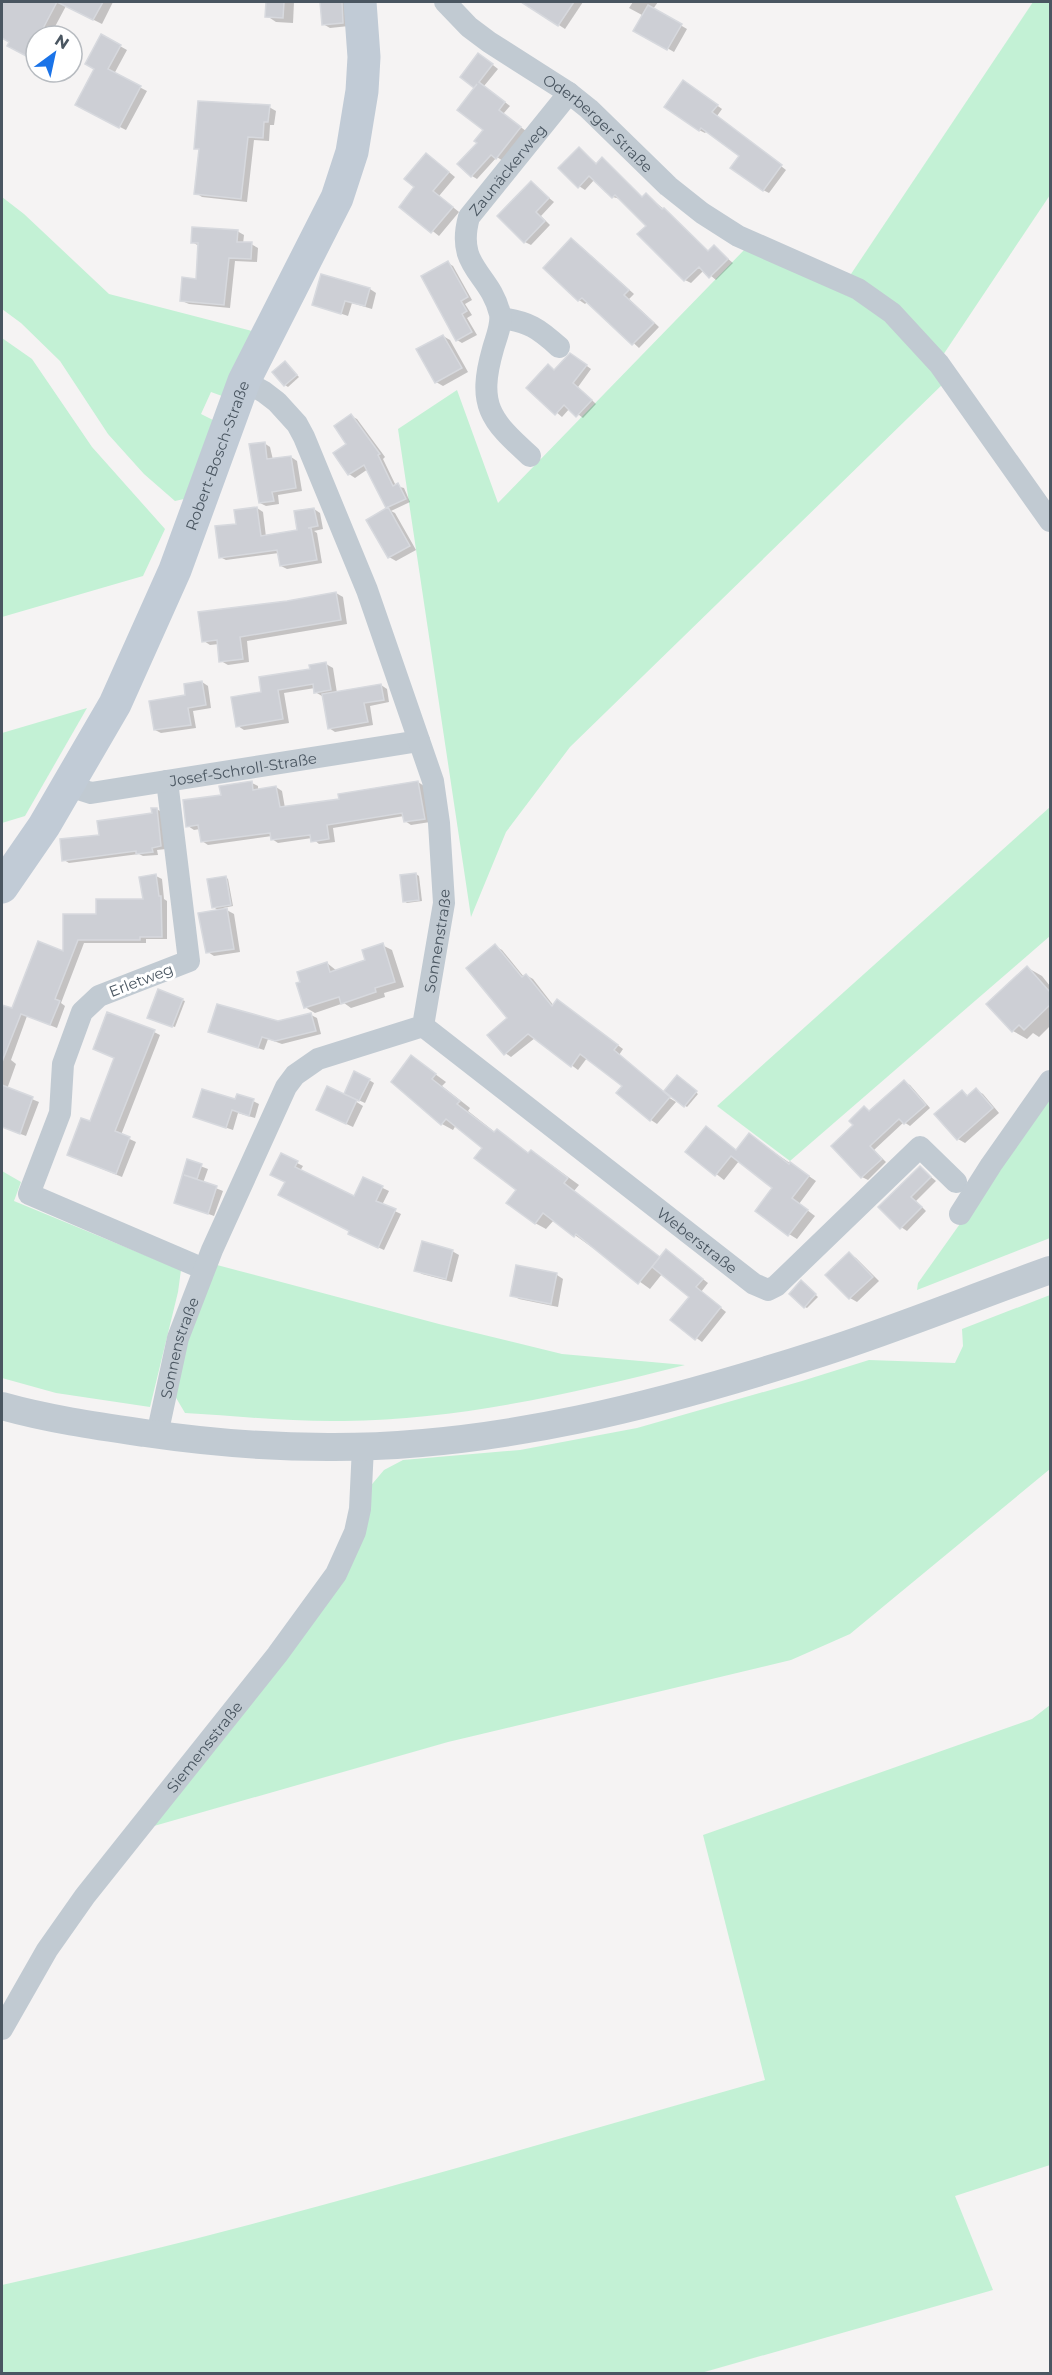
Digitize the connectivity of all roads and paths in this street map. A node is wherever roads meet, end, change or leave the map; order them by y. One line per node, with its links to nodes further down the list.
1 (360, 2): 6 (main road, Robert-Bosch-Straße)
2 (445, 2): 3 (street, Oderberger Straße)
3 (569, 93): 4 (street, Zaunäckerweg); 8 (street, Oderberger Straße)
4 (501, 318): 5 (street); 7 (street)
5 (559, 347)
6 (244, 381): 9 (street, Sonnenstraße); 11 (main road, Robert-Bosch-Straße)
7 (530, 456)
8 (1050, 521)
9 (419, 741): 10 (street, Josef-Schroll-Straße); 13 (street, Sonnenstraße)
10 (167, 781): 11 (street, Josef-Schroll-Straße); 17 (street, Erletweg)
11 (69, 786): 12 (main road, Robert-Bosch-Straße)
12 (2, 888)
13 (423, 1026): 15 (street, Weberstraße); 17 (street, Sonnenstraße)
14 (1050, 1081): 16 (street)
15 (956, 1182)
16 (960, 1214)
17 (204, 1269): 20 (street, Sonnenstraße)
18 (1050, 1270): 21 (street)
19 (2, 1406): 20 (street)
20 (157, 1435): 21 (street)
21 (363, 1447): 22 (street, Siemensstraße)
22 (2, 2029)

